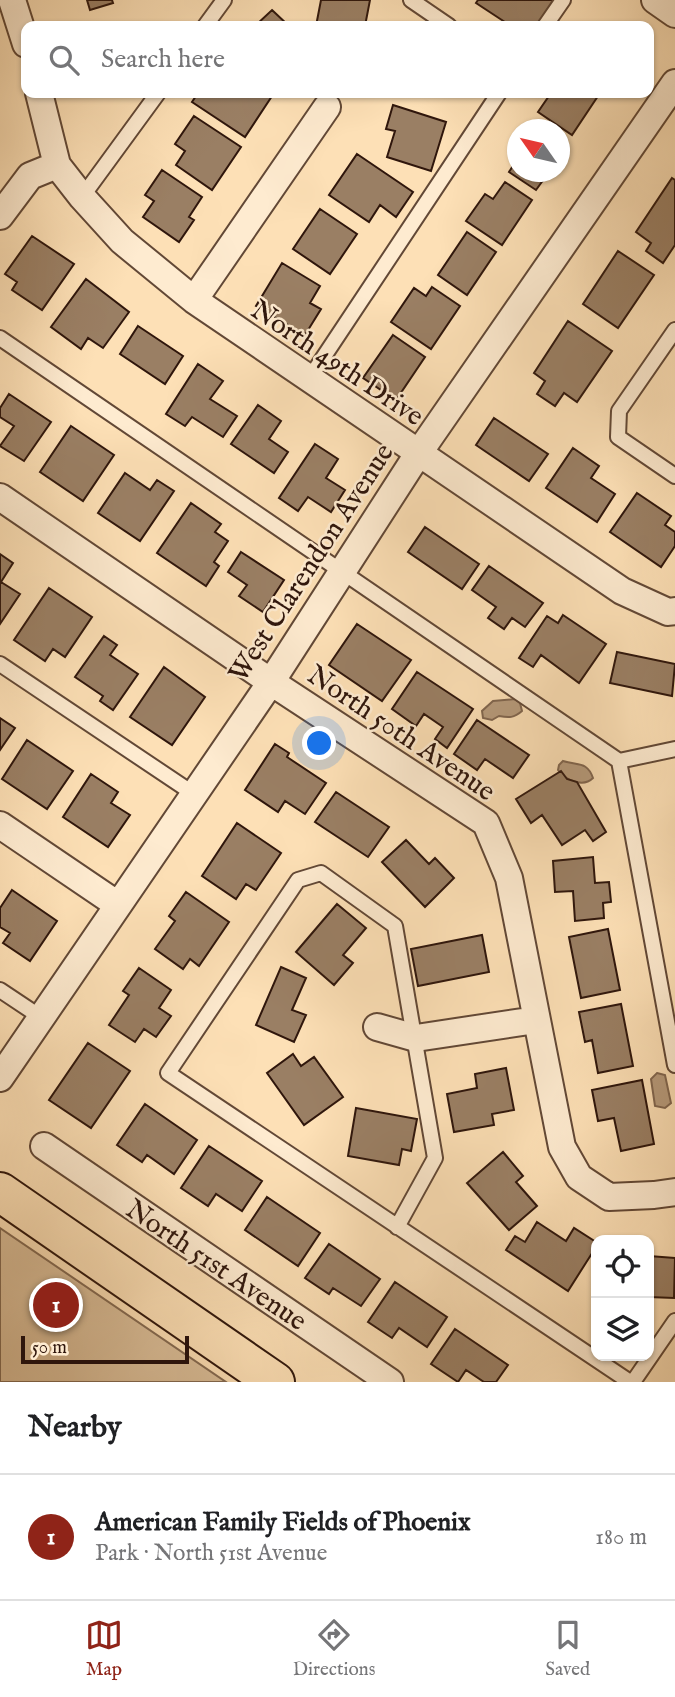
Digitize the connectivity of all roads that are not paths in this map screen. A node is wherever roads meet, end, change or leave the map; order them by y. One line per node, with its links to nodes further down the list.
1 (12, 0): 10 (street)
2 (223, 0): 7 (lane)
3 (411, 0): 8 (lane)
4 (563, 0): 9 (lane)
5 (654, 0): 6 (street)
6 (675, 14)
7 (208, 21)
8 (442, 21)
9 (548, 21)
10 (21, 28)
11 (675, 83): 23 (street, West Clarendon Avenue)
12 (40, 98): 16 (street, North 49th Drive)
13 (154, 98): 17 (lane)
14 (496, 98): 22 (lane)
15 (327, 107): 19 (street)
16 (57, 165): 17 (street, North 49th Drive); 18 (street)
17 (82, 197): 19 (street, North 49th Drive)
18 (0, 216)
19 (194, 300): 22 (street, North 49th Drive)
20 (675, 330): 24 (lane)
21 (0, 338): 26 (lane)
22 (309, 379): 23 (street, North 49th Drive)
23 (418, 454): 26 (street, West Clarendon Avenue); 27 (street, North 49th Drive)
24 (675, 476)
25 (0, 497): 29 (street, North 50th Avenue)
26 (344, 570): 29 (street, West Clarendon Avenue); 31 (lane)
27 (675, 611)
28 (0, 664): 32 (lane)
29 (271, 682): 32 (street, West Clarendon Avenue); 37 (street, North 50th Avenue)
30 (675, 749): 31 (lane)
31 (619, 761): 40 (lane)
32 (194, 794): 34 (street, West Clarendon Avenue)
33 (0, 825): 34 (street)
34 (118, 905): 36 (street, West Clarendon Avenue)
35 (0, 990): 36 (lane)
36 (42, 1018): 41 (street, West Clarendon Avenue)
37 (536, 1020): 39 (street); 44 (street, North 50th Avenue)
38 (377, 1027): 39 (street)
39 (416, 1038): 45 (lane); 45 (lane)
40 (675, 1065)
41 (0, 1078)
42 (44, 1146): 48 (street, North 51st Avenue)
43 (0, 1192): 47 (main road)
44 (675, 1192)
45 (397, 1227): 49 (lane)
46 (675, 1321): 49 (lane)
47 (275, 1382)
48 (390, 1382)
49 (631, 1382)

